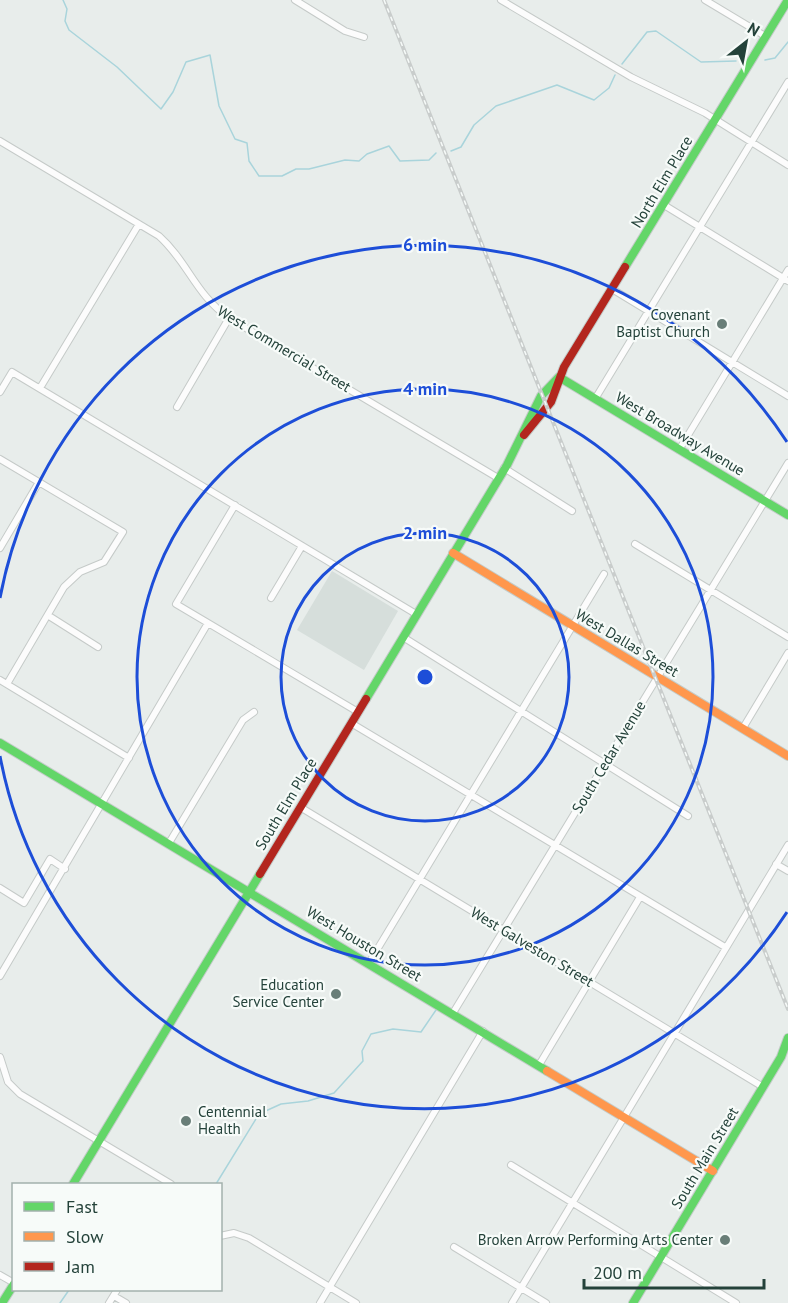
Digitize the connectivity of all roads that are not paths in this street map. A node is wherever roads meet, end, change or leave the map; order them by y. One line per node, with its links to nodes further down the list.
1 (295, 0): 6 (street)
2 (501, 0): 8 (street)
3 (705, 0): 5 (street)
4 (788, 0): 5 (main road, North Elm Place)
5 (765, 36): 8 (main road, North Elm Place)
6 (364, 37)
7 (788, 82): 10 (street)
8 (716, 120): 10 (street); 12 (main road, North Elm Place)
9 (0, 141): 13 (street, West Commercial Street)
10 (750, 141): 11 (street); 14 (street)
11 (788, 165)
12 (664, 205): 14 (street); 17 (main road, North Elm Place)
13 (139, 224): 19 (street, West Commercial Street); 22 (street)
14 (698, 227): 16 (street); 18 (street)
15 (788, 270): 16 (street)
16 (785, 279): 20 (street)
17 (612, 289): 18 (street); 21 (main road, North Elm Place)
18 (648, 311): 20 (street); 25 (street)
19 (229, 318): 26 (street); 31 (street, West Commercial Street)
20 (732, 362): 24 (street); 27 (street)
21 (559, 377): 25 (main road, West Broadway Avenue); 30 (main road, South Elm Place)
22 (40, 388): 23 (street); 34 (street)
23 (0, 392)
24 (788, 396)
25 (595, 399): 27 (main road, West Broadway Avenue)
26 (177, 407)
27 (679, 450): 33 (main road, West Broadway Avenue)
28 (0, 459): 32 (street)
29 (788, 463): 33 (street, South Cedar Avenue)
30 (504, 468): 31 (main road, South Elm Place); 35 (street)
31 (498, 478): 40 (main road, South Elm Place)
32 (39, 482): 39 (street); 45 (street)
33 (765, 501): 36 (main road, West Broadway Avenue); 42 (street, South Cedar Avenue)
34 (235, 506): 38 (street); 46 (street)
35 (572, 511)
36 (788, 515)
37 (635, 544): 42 (street)
38 (302, 546): 43 (street); 44 (street)
39 (0, 548)
40 (453, 554): 44 (main road, South Elm Place); 47 (main road, West Dallas Street)
41 (603, 574): 47 (street)
42 (710, 589): 49 (street); 52 (street, South Cedar Avenue)
43 (271, 598)
44 (417, 614): 48 (main road, South Elm Place)
45 (49, 616): 50 (street); 54 (street)
46 (208, 623): 57 (street); 62 (street)
47 (573, 626): 52 (main road, West Dallas Street); 55 (street)
48 (403, 637): 55 (street); 57 (main road, South Elm Place)
49 (788, 637)
50 (98, 647)
51 (788, 653): 59 (street)
52 (657, 676): 59 (main road, West Dallas Street); 63 (street, South Cedar Avenue)
53 (0, 680): 54 (street)
54 (7, 684): 62 (street)
55 (522, 711): 63 (street); 64 (street)
56 (254, 712): 68 (street)
57 (358, 712): 58 (main road, South Elm Place)
58 (351, 723): 64 (street); 66 (main road, South Elm Place)
59 (743, 728): 61 (main road, West Dallas Street)
60 (0, 743): 65 (main road, West Houston Street)
61 (788, 756)
62 (129, 758): 65 (street)
63 (607, 762): 67 (street); 70 (street, South Cedar Avenue)
64 (471, 795): 70 (street); 74 (street)
65 (103, 804): 68 (main road, West Houston Street); 72 (street)
66 (300, 807): 74 (street, West Galveston Street); 76 (main road, South Elm Place)
67 (688, 816)
68 (169, 843): 76 (main road, West Houston Street)
69 (788, 845): 71 (street)
70 (556, 846): 77 (street); 78 (street, South Cedar Avenue)
71 (776, 864): 73 (street); 79 (street)
72 (64, 869): 75 (street); 81 (street)
73 (788, 871)
74 (420, 880): 78 (street, West Galveston Street); 80 (street)
75 (0, 888)
76 (250, 891): 80 (main road, West Houston Street); 92 (main road, South Elm Place)
77 (640, 897): 79 (street); 82 (street)
78 (504, 930): 82 (street, West Galveston Street); 83 (street, South Cedar Avenue)
79 (725, 947): 85 (street)
80 (369, 963): 83 (main road, West Houston Street)
81 (0, 976)
82 (589, 982): 85 (street, West Galveston Street); 89 (street)
83 (453, 1013): 84 (main road, West Houston Street)
84 (483, 1031): 89 (main road, West Houston Street); 102 (street)
85 (674, 1033): 90 (street, West Galveston Street); 91 (street)
86 (788, 1038): 87 (main road, South Main Street)
87 (785, 1054): 90 (main road, South Main Street)
88 (0, 1057): 92 (street)
89 (539, 1065): 91 (main road, West Houston Street)
90 (763, 1087): 94 (main road, South Main Street)
91 (624, 1116): 94 (main road, West Houston Street); 97 (street)
92 (99, 1141): 95 (main road, South Elm Place); 96 (street)
93 (511, 1165): 97 (street)
94 (713, 1170): 100 (main road, South Main Street)
95 (74, 1183)
96 (168, 1183)
97 (572, 1202): 100 (street); 103 (street)
98 (222, 1236): 102 (street)
99 (454, 1247): 103 (street)
100 (662, 1256): 112 (main road, South Main Street); 113 (street)
101 (12, 1286): 105 (main road)
102 (330, 1287): 108 (street); 109 (street)
103 (521, 1288): 110 (street); 111 (street)
104 (116, 1293): 106 (street); 107 (street)
105 (2, 1303)
106 (109, 1303)
107 (126, 1303)
108 (320, 1303)
109 (356, 1303)
110 (512, 1303)
111 (546, 1303)
112 (633, 1303)
113 (736, 1303)

